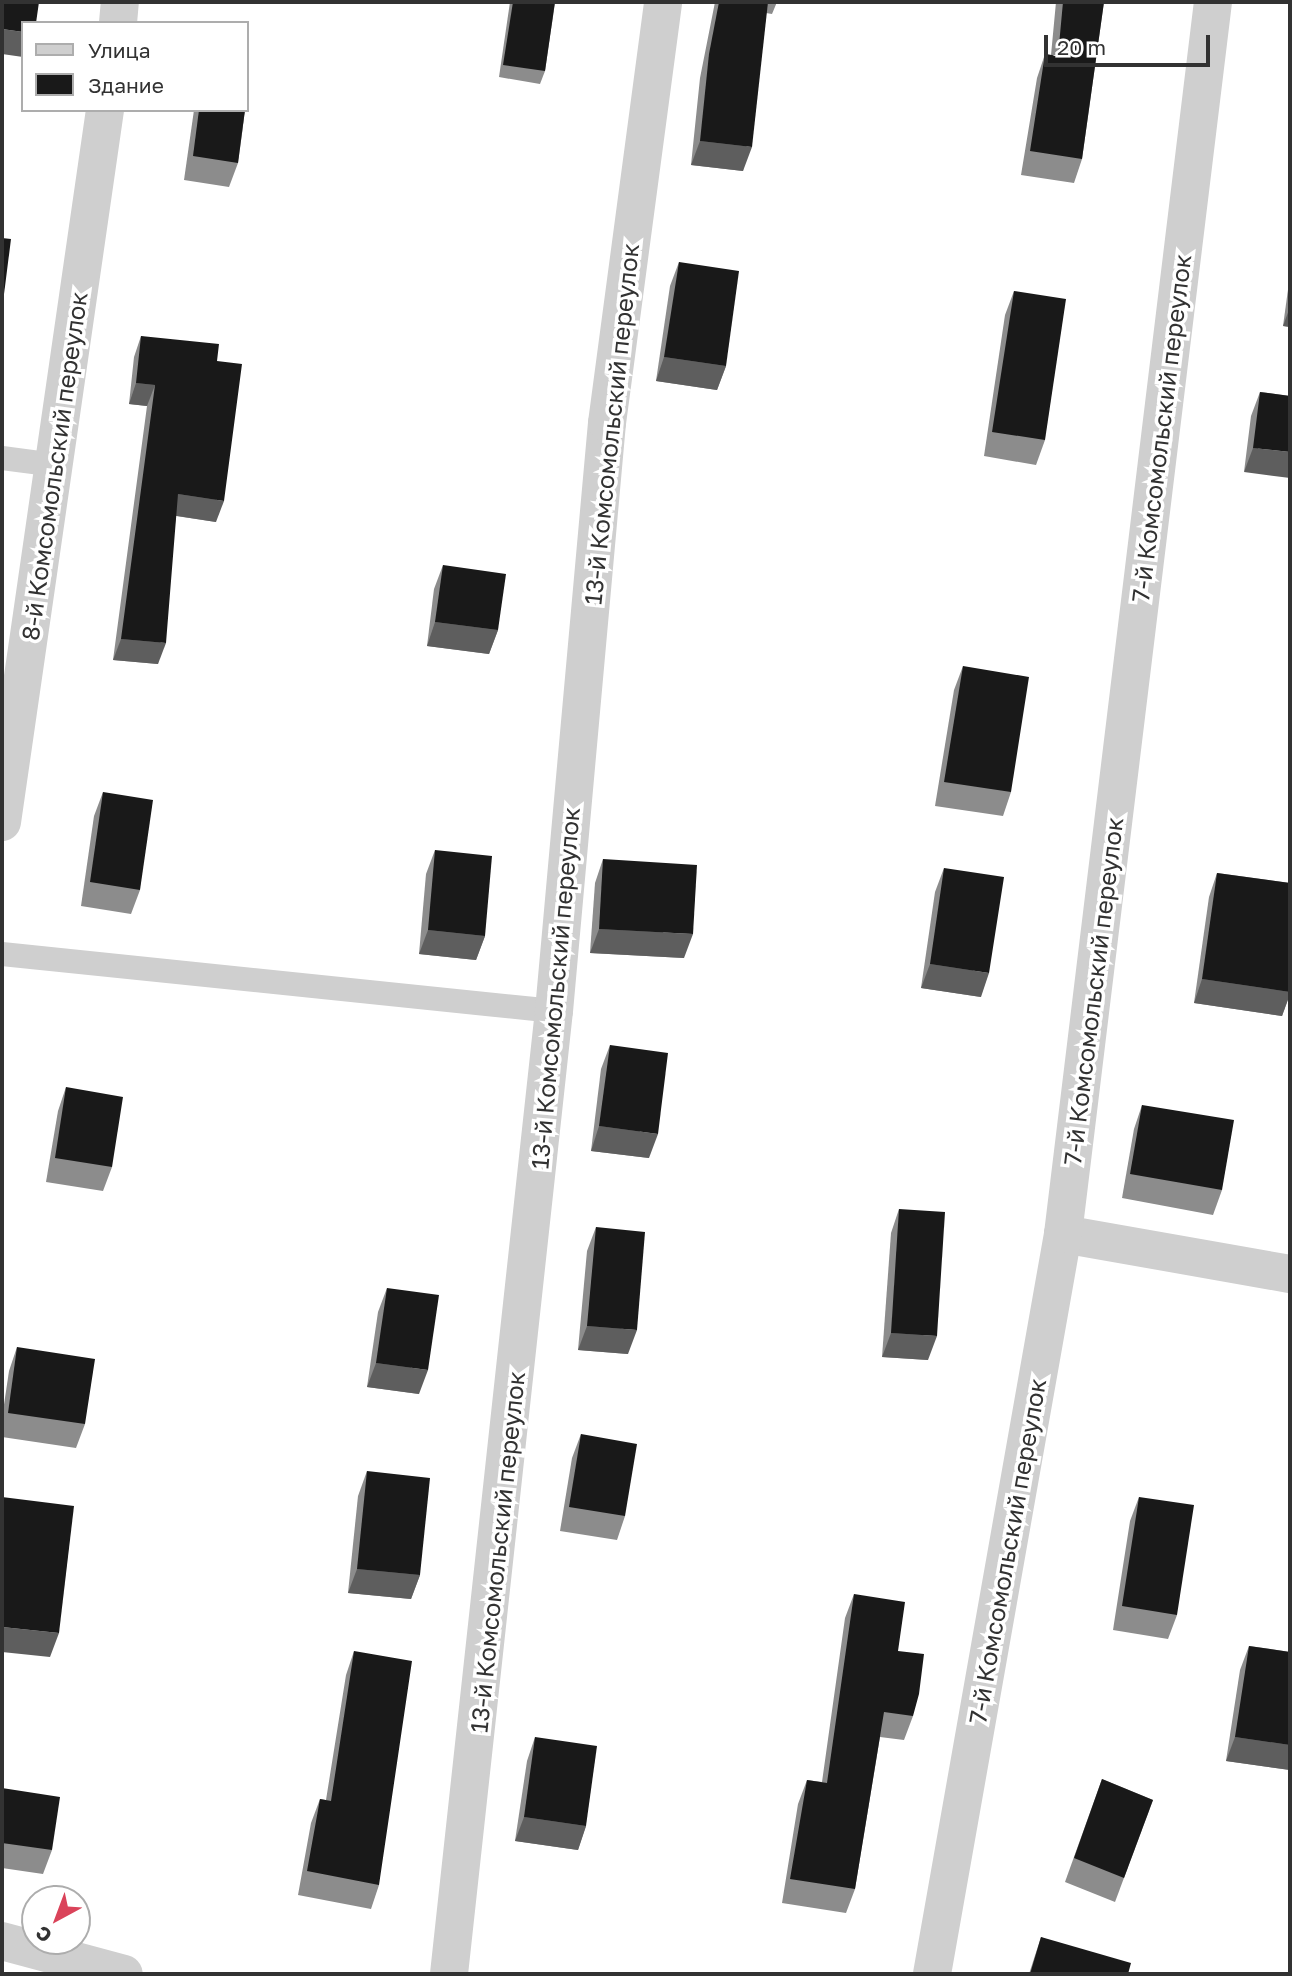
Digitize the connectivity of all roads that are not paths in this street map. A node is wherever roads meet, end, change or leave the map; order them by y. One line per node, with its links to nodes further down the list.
1 (121, 2): 4 (street)
2 (663, 2): 10 (street, 13-й Комсомольский переулок)
3 (1213, 2): 11 (street, 7-й Комсомольский переулок)
4 (118, 21)
5 (105, 112): 7 (street, 8-й Комсомольский переулок)
6 (2, 458): 7 (lane)
7 (55, 464): 8 (street, 8-й Комсомольский переулок)
8 (2, 822)
9 (2, 954): 10 (lane)
10 (554, 1011): 15 (street, 13-й Комсомольский переулок)
11 (1063, 1234): 12 (street); 16 (street, 7-й Комсомольский переулок)
12 (1290, 1274)
13 (2, 1941): 14 (street)
14 (124, 1974)
15 (449, 1974)
16 (932, 1974)

